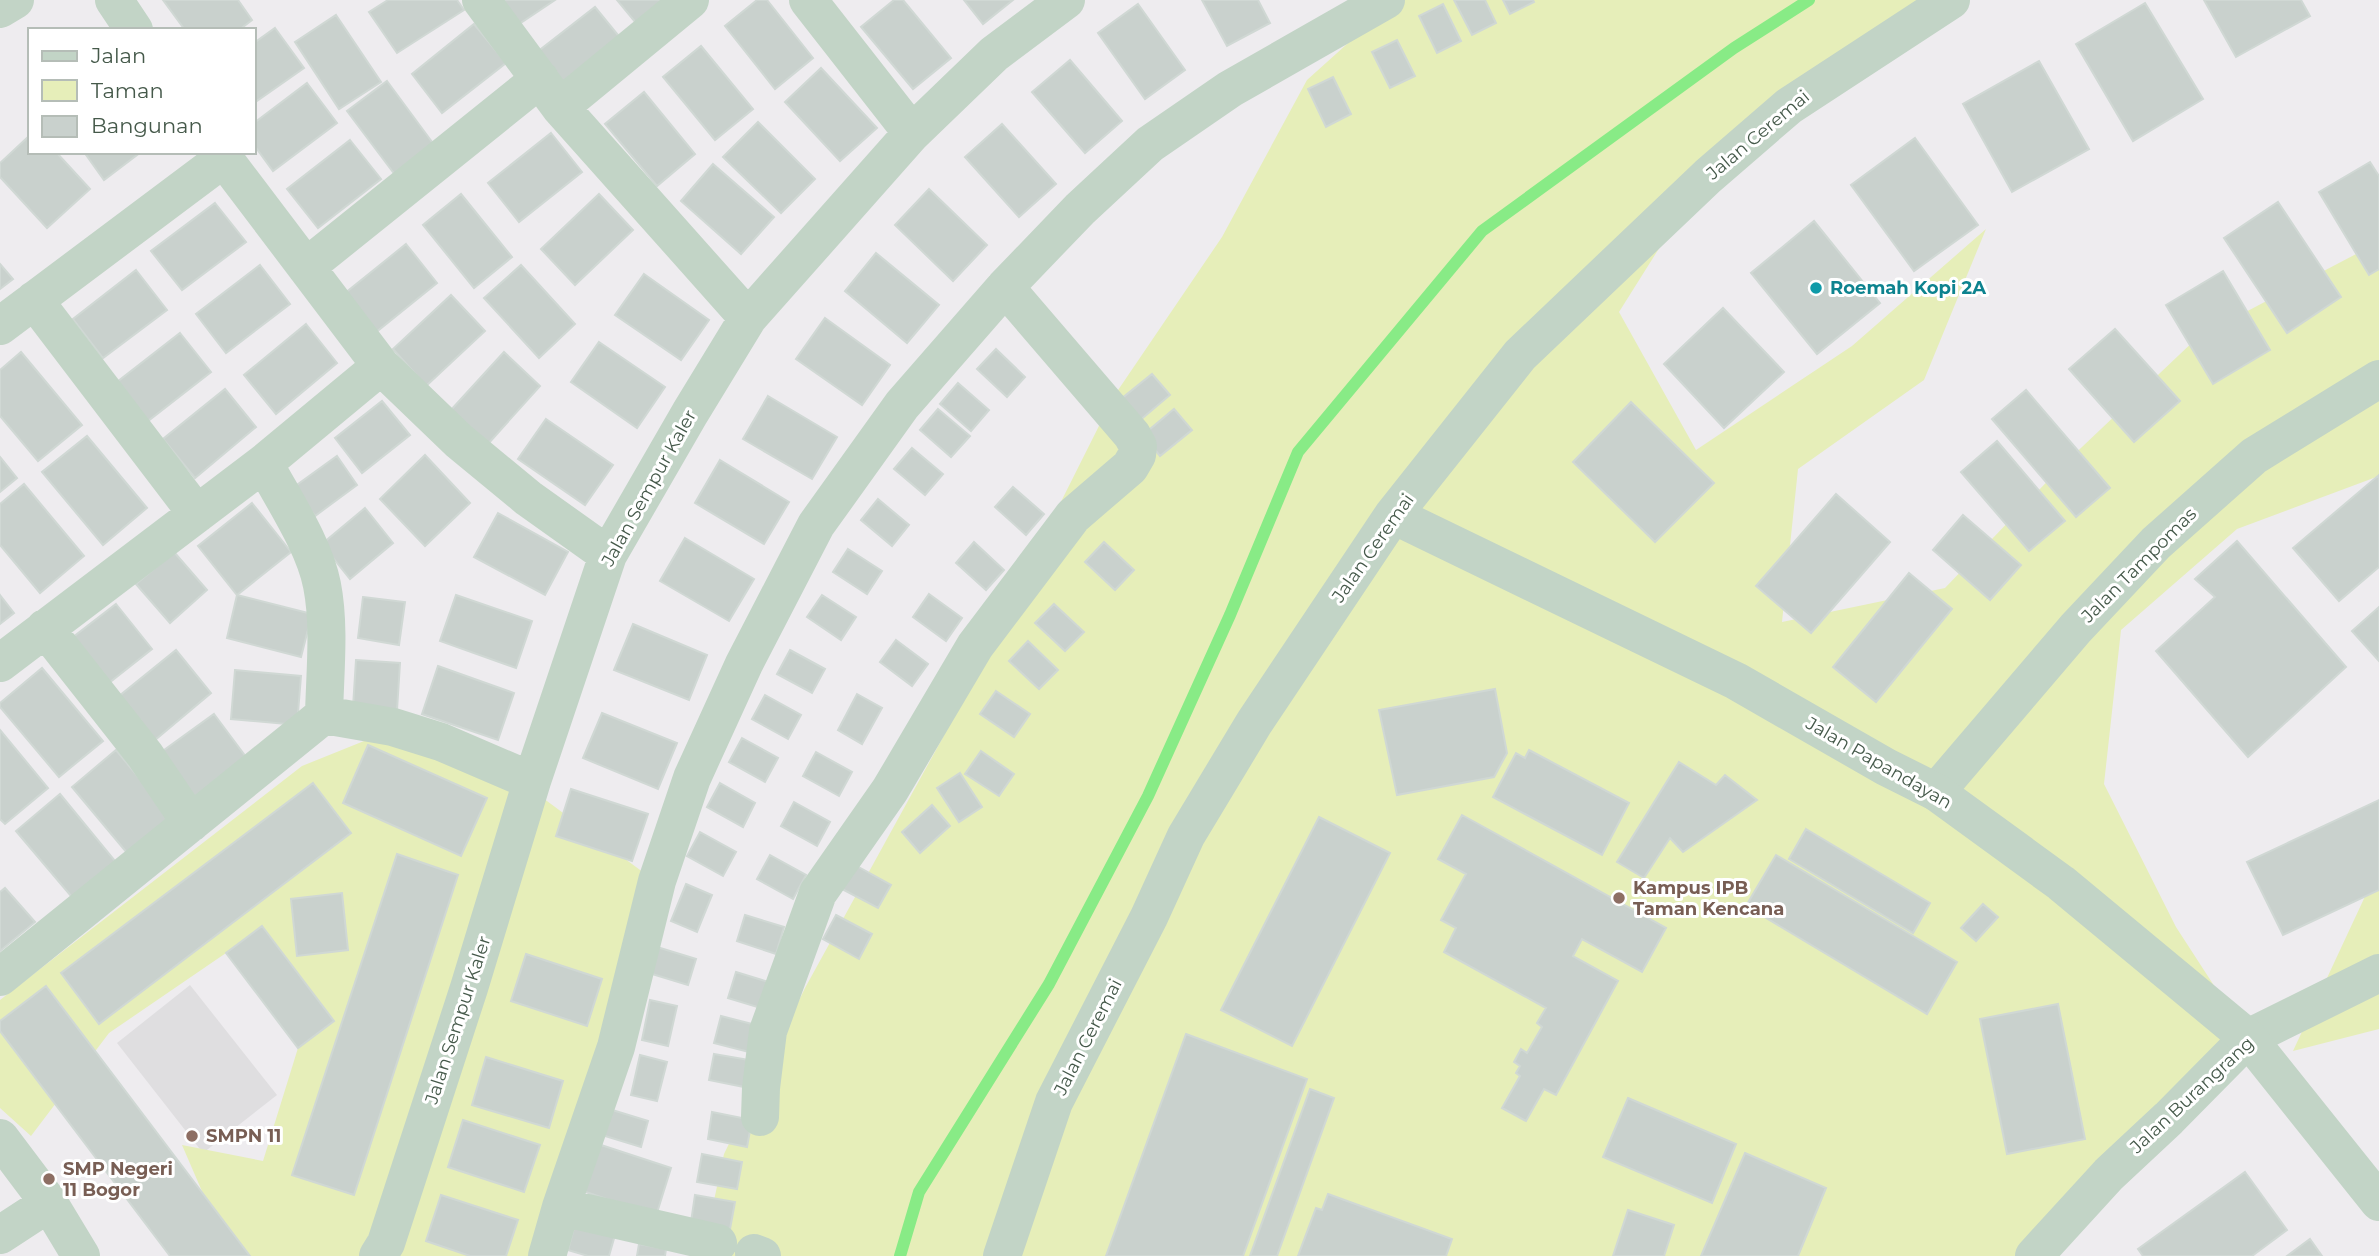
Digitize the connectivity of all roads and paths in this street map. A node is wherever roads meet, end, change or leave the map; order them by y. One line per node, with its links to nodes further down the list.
1 (15, 0): 9 (street)
2 (114, 0): 10 (street)
3 (481, 0): 11 (street)
4 (690, 0): 11 (street)
5 (808, 0): 12 (street)
6 (1066, 0): 12 (street, Jalan Sempur Kaler)
7 (1386, 0): 15 (street)
8 (1951, 0): 23 (street, Jalan Ceremai)
9 (0, 9)
10 (133, 28)
11 (550, 93): 14 (street); 17 (street)
12 (912, 133): 17 (street, Jalan Sempur Kaler)
13 (221, 156): 14 (street); 16 (street)
14 (306, 267): 19 (street)
15 (1005, 287): 34 (street); 38 (street)
16 (34, 300): 18 (street); 22 (street)
17 (748, 317): 24 (street, Jalan Sempur Kaler)
18 (0, 326)
19 (381, 366): 21 (street); 24 (street)
20 (2379, 379): 29 (street, Jalan Tampomas)
21 (264, 463): 22 (street); 27 (street)
22 (197, 514): 25 (street)
23 (1394, 515): 29 (street, Jalan Papandayan); 44 (street, Jalan Ceremai)
24 (608, 555): 28 (street, Jalan Sempur Kaler)
25 (45, 628): 26 (street); 30 (street)
26 (0, 663)
27 (324, 715): 28 (street); 30 (street)
28 (533, 781): 42 (street, Jalan Sempur Kaler)
29 (1936, 792): 33 (street, Jalan Papandayan)
30 (191, 822): 32 (street)
31 (2379, 973): 33 (street, Jalan Burangrang)
32 (0, 977)
33 (2248, 1038): 36 (street, Jalan Papandayan); 45 (street, Jalan Burangrang)
34 (760, 1117)
35 (0, 1138): 37 (street)
36 (2379, 1202)
37 (49, 1203): 39 (street); 41 (street)
38 (561, 1207): 40 (street); 43 (street)
39 (0, 1235)
40 (718, 1243)
41 (81, 1256)
42 (378, 1256)
43 (547, 1256)
44 (1002, 1256)
45 (2034, 1256)

